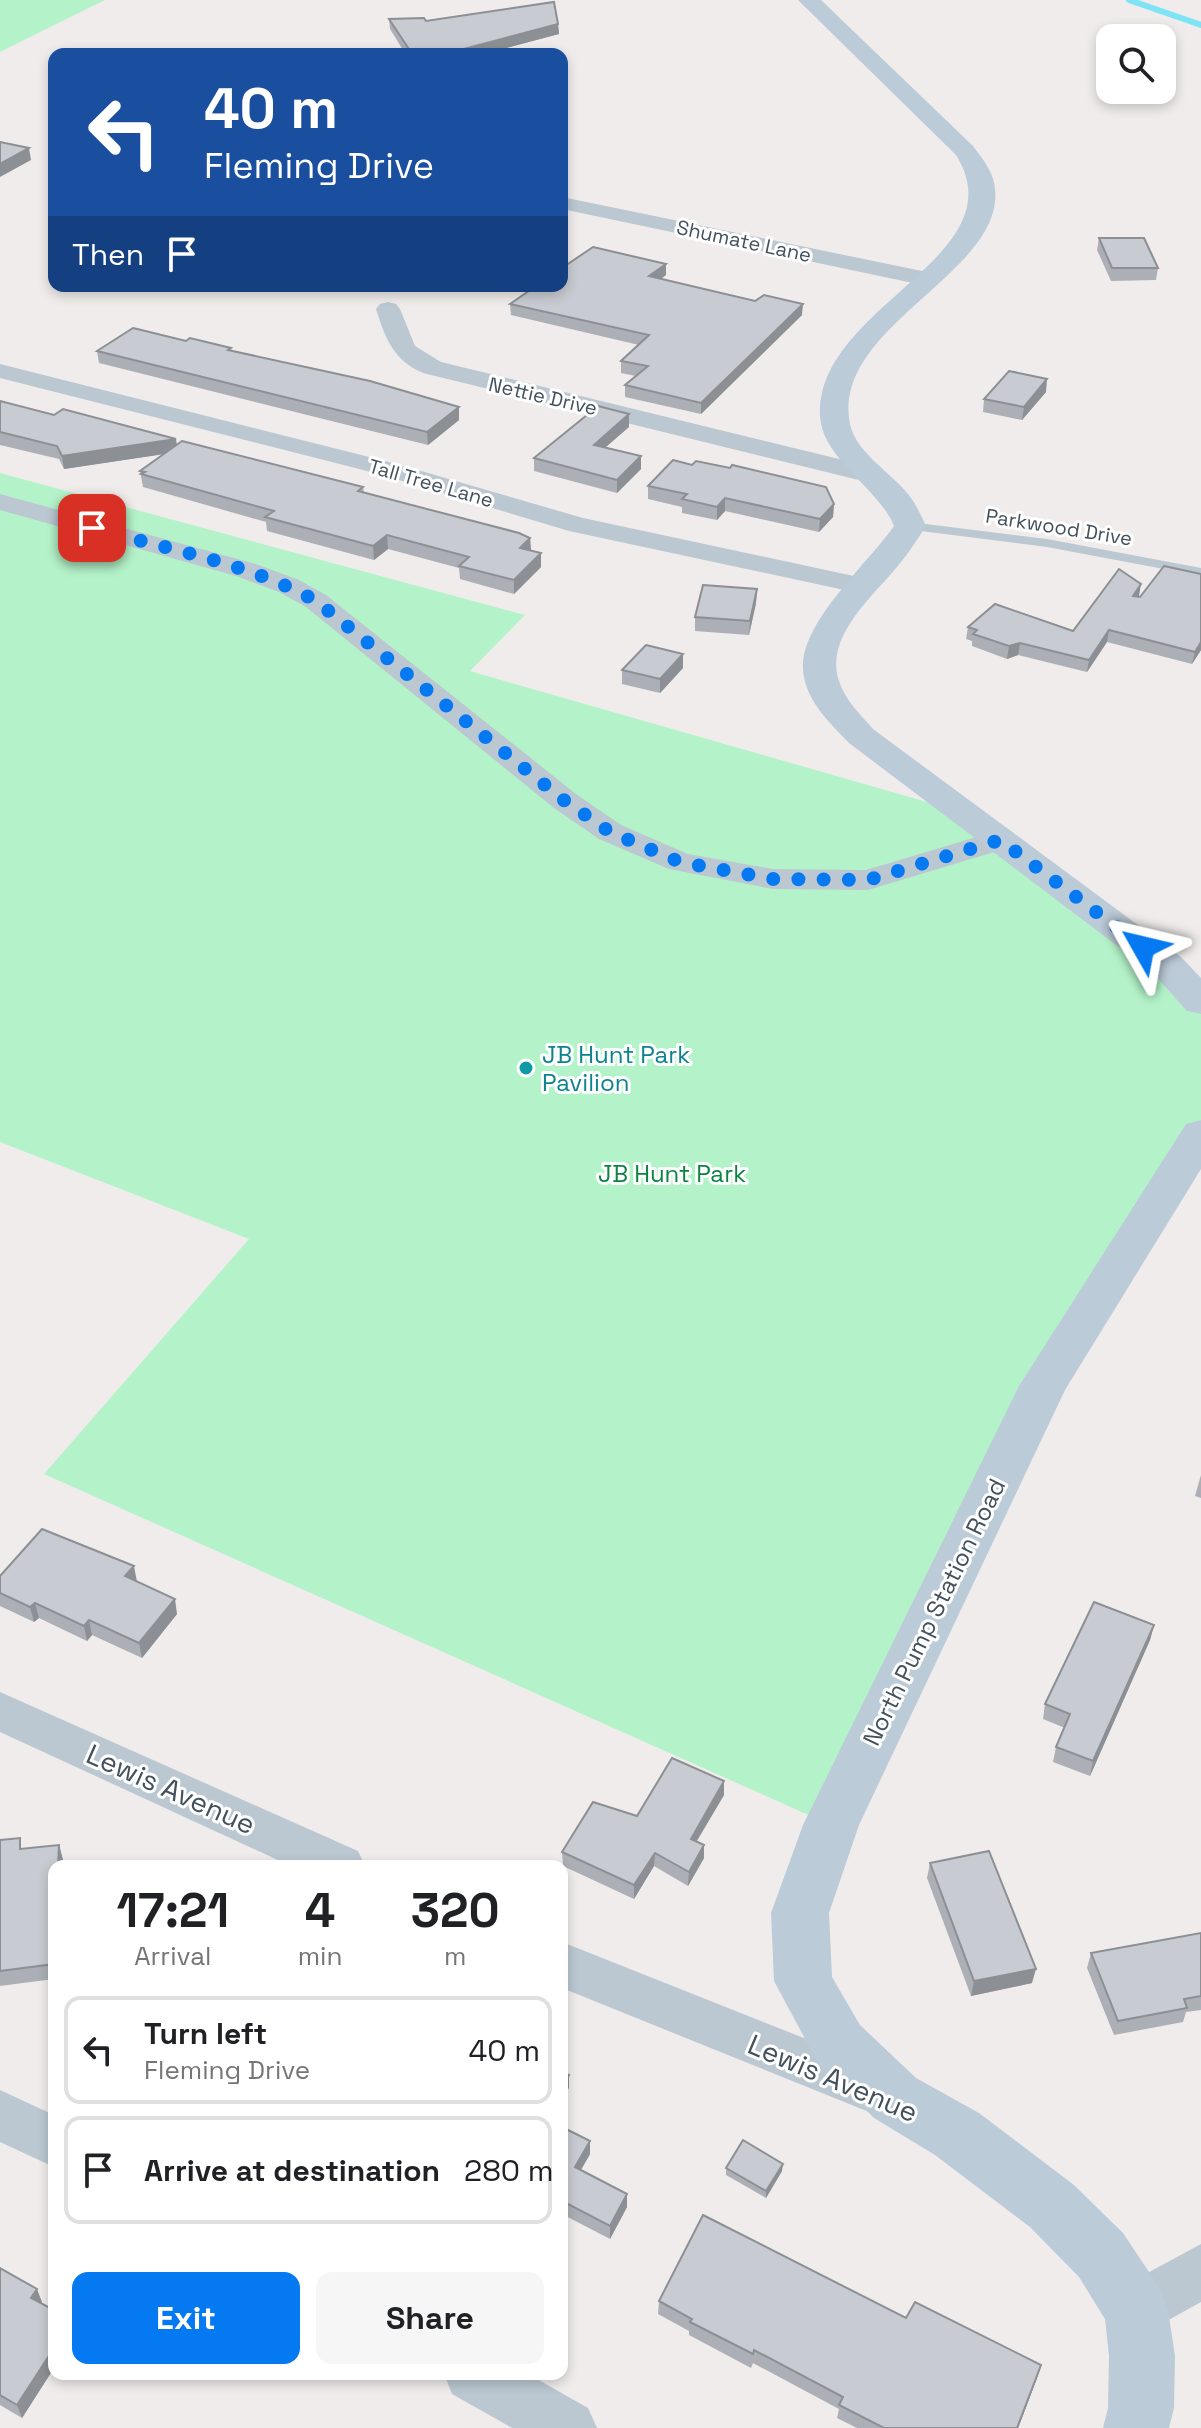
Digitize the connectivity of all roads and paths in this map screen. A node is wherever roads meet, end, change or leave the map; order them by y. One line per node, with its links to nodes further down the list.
1 (809, 0): 3 (street)
2 (568, 204): 3 (street, Shumate Lane)
3 (927, 279): 6 (street)
4 (388, 309): 6 (street, Nettie Drive)
5 (0, 371): 10 (street, Tall Tree Lane)
6 (871, 475): 8 (street)
7 (0, 502): 11 (street)
8 (910, 526): 9 (lane, Parkwood Drive); 10 (street)
9 (1201, 572)
10 (863, 586): 11 (street)
11 (1000, 840): 12 (street)
12 (1201, 1002)
13 (1201, 1134): 17 (street, North Pump Station Road)
14 (0, 1711): 15 (street, Lewis Avenue)
15 (328, 1860)
16 (568, 1967): 17 (street, Lewis Avenue)
17 (895, 2098): 21 (street, Lewis Avenue)
18 (0, 2115): 19 (street)
19 (48, 2139)
20 (1201, 2271): 21 (street)
21 (1136, 2310): 24 (street)
22 (483, 2380): 23 (street)
23 (568, 2428)
24 (1136, 2428)

